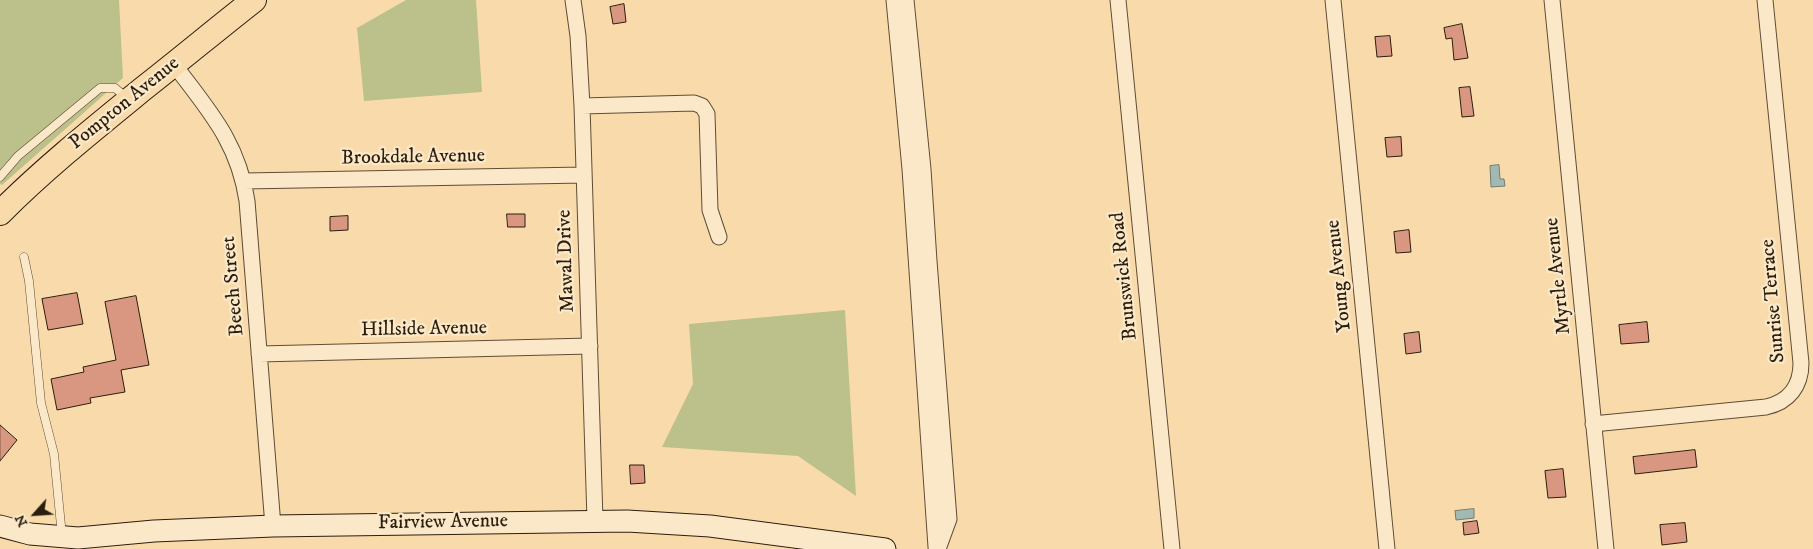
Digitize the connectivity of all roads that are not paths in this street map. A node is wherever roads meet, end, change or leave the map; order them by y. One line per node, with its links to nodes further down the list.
1 (254, 0): 10 (main road, Pompton Avenue)
2 (573, 0): 12 (street, Mawal Drive)
3 (894, 0): 9 (street)
4 (906, 0): 9 (street)
5 (1118, 0): 28 (street, Brunswick Road)
6 (1333, 0): 29 (street, Young Avenue)
7 (1552, 0): 21 (street, Myrtle Avenue)
8 (1765, 0): 21 (street, Sunrise Terrace)
9 (904, 38): 27 (street)
10 (174, 63): 11 (main road, Pompton Avenue); 15 (street, Beech Street)
11 (129, 100): 14 (lane); 16 (main road, Pompton Avenue)
12 (582, 106): 13 (street, Mawal Drive); 17 (street)
13 (584, 175): 15 (street, Brookdale Avenue); 19 (street, Mawal Drive)
14 (0, 177)
15 (244, 182): 20 (street, Beech Street)
16 (0, 212)
17 (719, 237)
18 (24, 257): 25 (lane)
19 (590, 346): 20 (street, Hillside Avenue); 22 (street, Mawal Drive)
20 (259, 354): 24 (street, Beech Street)
21 (1593, 424): 30 (street, Myrtle Avenue)
22 (595, 520): 24 (main road, Fairview Avenue); 26 (main road, Fairview Avenue)
23 (0, 526): 25 (main road, Fairview Avenue)
24 (273, 526): 25 (main road, Fairview Avenue)
25 (62, 538)
26 (885, 549)
27 (937, 549)
28 (1172, 549)
29 (1387, 549)
30 (1606, 549)

